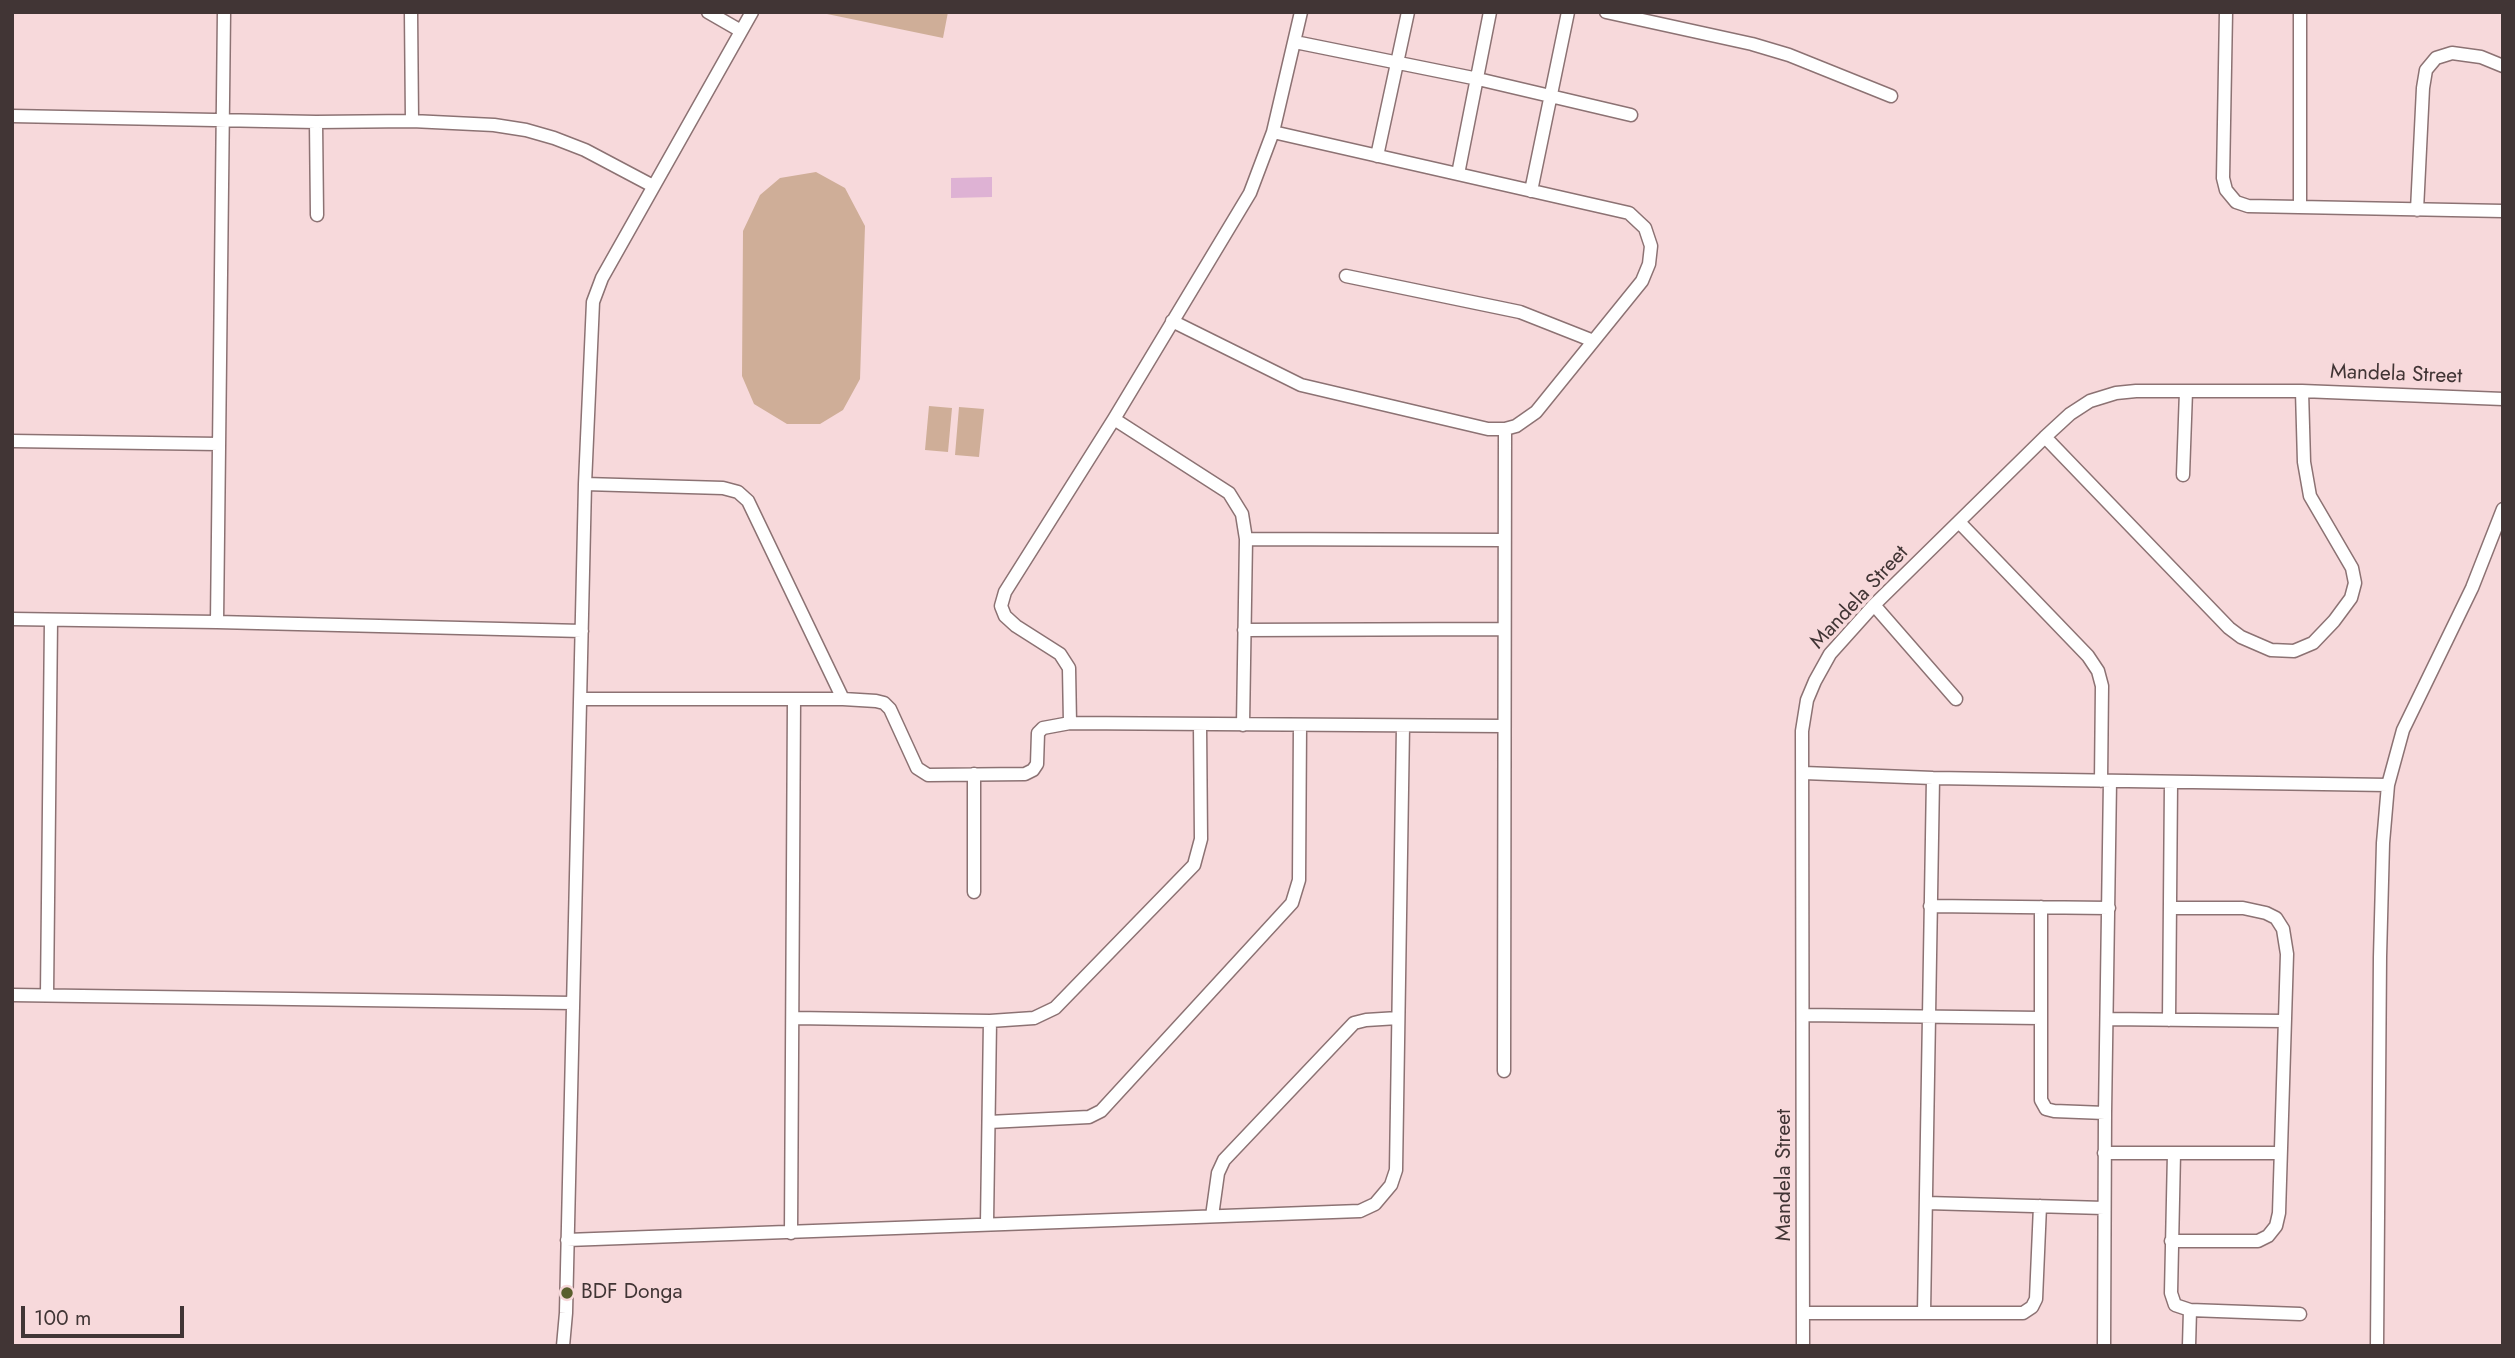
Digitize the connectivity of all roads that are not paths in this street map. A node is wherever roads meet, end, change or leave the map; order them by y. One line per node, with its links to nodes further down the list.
1 (223, 12): 21 (street)
2 (411, 12): 22 (street)
3 (708, 12): 12 (street)
4 (752, 12): 12 (street)
5 (1301, 12): 13 (street)
6 (1408, 12): 14 (street)
7 (1490, 12): 16 (street)
8 (1568, 12): 17 (street)
9 (1606, 12): 18 (street)
10 (2225, 12): 29 (street)
11 (2300, 12): 29 (street)
12 (741, 31): 27 (street)
13 (1295, 42): 14 (street); 24 (street)
14 (1399, 62): 16 (street); 25 (street)
15 (2503, 66): 30 (street)
16 (1478, 79): 17 (street); 26 (street)
17 (1550, 95): 19 (street); 28 (street)
18 (1891, 96)
19 (1631, 115)
20 (12, 116): 21 (street)
21 (224, 119): 23 (street); 43 (street)
22 (412, 121): 23 (street); 27 (street)
23 (316, 122): 32 (street)
24 (1273, 132): 25 (street); 34 (street)
25 (1377, 156): 26 (street)
26 (1458, 174): 28 (street)
27 (653, 186): 45 (street)
28 (1531, 191): 35 (street)
29 (2300, 207): 30 (street)
30 (2417, 210): 31 (street)
31 (2503, 211)
32 (317, 215)
33 (1346, 276): 35 (street)
34 (1172, 321): 39 (street); 40 (street)
35 (1591, 340): 40 (street)
36 (2186, 391): 37 (street, Mandela Street); 41 (street, Mandela Street); 44 (street)
37 (2302, 391): 38 (street, Mandela Street); 41 (street)
38 (2503, 399)
39 (1114, 419): 48 (street); 61 (street)
40 (1505, 429): 49 (street)
41 (2045, 437): 47 (street, Mandela Street)
42 (12, 441): 43 (street)
43 (219, 444): 53 (street)
44 (2183, 475)
45 (585, 484): 56 (street); 59 (street)
46 (2503, 509): 72 (street)
47 (1959, 522): 50 (street, Mandela Street); 70 (street)
48 (1246, 539): 49 (street); 55 (street)
49 (1503, 540): 54 (street)
50 (1874, 605): 60 (street); 67 (street, Mandela Street)
51 (12, 620): 52 (street)
52 (51, 620): 53 (street); 79 (street)
53 (217, 622): 56 (street)
54 (1503, 629): 55 (street); 66 (street)
55 (1244, 630): 63 (street)
56 (582, 631): 57 (street)
57 (580, 699): 58 (street); 80 (street)
58 (794, 699): 59 (street); 83 (street)
59 (843, 699): 68 (street)
60 (1956, 699)
61 (1070, 723): 62 (street); 68 (street)
62 (1200, 725): 63 (street); 88 (street)
63 (1243, 725): 64 (street)
64 (1300, 726): 65 (street); 92 (street)
65 (1403, 726): 66 (street); 84 (street)
66 (1503, 726): 90 (street)
67 (1804, 773): 69 (street); 81 (street, Mandela Street)
68 (974, 775): 73 (street)
69 (1933, 778): 70 (street); 74 (street)
70 (2106, 781): 71 (street); 76 (street)
71 (2171, 783): 72 (street); 77 (street)
72 (2388, 785): 112 (street)
73 (974, 892)
74 (1930, 906): 75 (street); 82 (street)
75 (2041, 907): 76 (street); 85 (street)
76 (2109, 908): 86 (street)
77 (2171, 908): 87 (street); 89 (street)
78 (12, 995): 79 (street)
79 (47, 995): 80 (street)
80 (573, 1003): 102 (street)
81 (1804, 1014): 82 (street); 105 (street, Mandela Street)
82 (1928, 1017): 85 (street); 96 (street)
83 (794, 1018): 88 (street); 101 (street)
84 (1398, 1018): 99 (street); 99 (street)
85 (2040, 1018): 91 (street)
86 (2108, 1019): 87 (street); 91 (street)
87 (2169, 1020): 89 (street)
88 (990, 1021): 92 (street)
89 (2284, 1021): 95 (street)
90 (1504, 1071)
91 (2105, 1112): 93 (street)
92 (989, 1122): 100 (street)
93 (2104, 1153): 94 (street); 98 (street)
94 (2174, 1153): 95 (street); 103 (street)
95 (2280, 1153): 103 (street)
96 (1927, 1203): 97 (street); 106 (street)
97 (2040, 1206): 98 (street); 106 (street)
98 (2104, 1208): 110 (street)
99 (1212, 1216): 100 (street)
100 (987, 1223): 101 (street)
101 (791, 1233): 102 (street)
102 (567, 1240): 108 (street)
103 (2171, 1241): 104 (street)
104 (2190, 1310): 107 (street); 111 (street)
105 (1804, 1313): 106 (street); 109 (street, Mandela Street)
106 (1924, 1313)
107 (2300, 1314)
108 (563, 1346)
109 (1803, 1346)
110 (2104, 1346)
111 (2189, 1346)
112 (2376, 1346)

